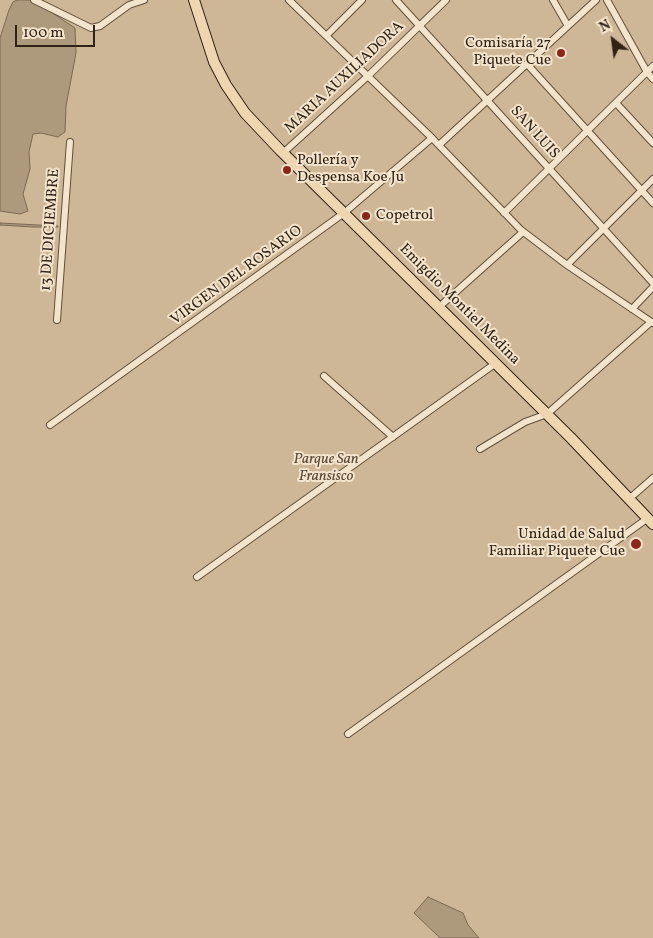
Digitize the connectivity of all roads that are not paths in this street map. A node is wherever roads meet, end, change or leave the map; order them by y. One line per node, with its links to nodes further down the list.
1 (34, 0): 2 (street)
2 (144, 0)
3 (194, 0): 26 (main road, Emigdio Montiel Medina)
4 (289, 0): 13 (street)
5 (362, 0): 13 (street)
6 (396, 0): 11 (street, SAN LUIS)
7 (446, 0): 11 (street, MARIA AUXILIADORA)
8 (553, 0): 12 (street)
9 (596, 0): 12 (street)
10 (607, 0): 16 (street)
11 (420, 25): 17 (street, MARIA AUXILIADORA); 19 (street, SAN LUIS)
12 (568, 26): 14 (street)
13 (327, 35): 17 (street)
14 (527, 64): 19 (street); 21 (street)
15 (653, 66): 16 (street)
16 (647, 72): 18 (street); 20 (street)
17 (368, 76): 22 (street); 26 (street, MARIA AUXILIADORA)
18 (653, 79)
19 (488, 100): 25 (street); 27 (street, SAN LUIS)
20 (616, 103): 21 (street); 24 (street)
21 (588, 131): 27 (street); 29 (street)
22 (432, 138): 25 (street); 31 (street, VIRGEN DEL ROSARIO)
23 (70, 142): 40 (street, 13 DE DICIEMBRE)
24 (653, 143)
25 (439, 145): 32 (street)
26 (283, 153): 31 (main road, Emigdio Montiel Medina)
27 (550, 168): 32 (street); 33 (street, SAN LUIS)
28 (653, 179): 29 (street)
29 (642, 190): 30 (street); 33 (street)
30 (653, 203)
31 (344, 213): 38 (main road, Emigdio Montiel Medina); 45 (street, VIRGEN DEL ROSARIO)
32 (504, 213): 34 (street)
33 (603, 228): 35 (street); 36 (street, SAN LUIS)
34 (523, 232): 35 (street); 38 (street)
35 (566, 265): 39 (street)
36 (653, 283)
37 (653, 287): 39 (street)
38 (439, 307): 42 (main road, Emigdio Montiel Medina)
39 (632, 309): 41 (street)
40 (57, 320)
41 (652, 322): 44 (street)
42 (496, 363): 44 (main road, Emigdio Montiel Medina); 46 (street)
43 (324, 376): 46 (street)
44 (547, 414): 47 (street); 49 (main road, Emigdio Montiel Medina)
45 (50, 425)
46 (392, 437): 51 (street)
47 (480, 449)
48 (653, 478): 49 (street)
49 (629, 499): 50 (main road, Emigdio Montiel Medina)
50 (650, 521): 52 (street)
51 (197, 577)
52 (348, 734)

